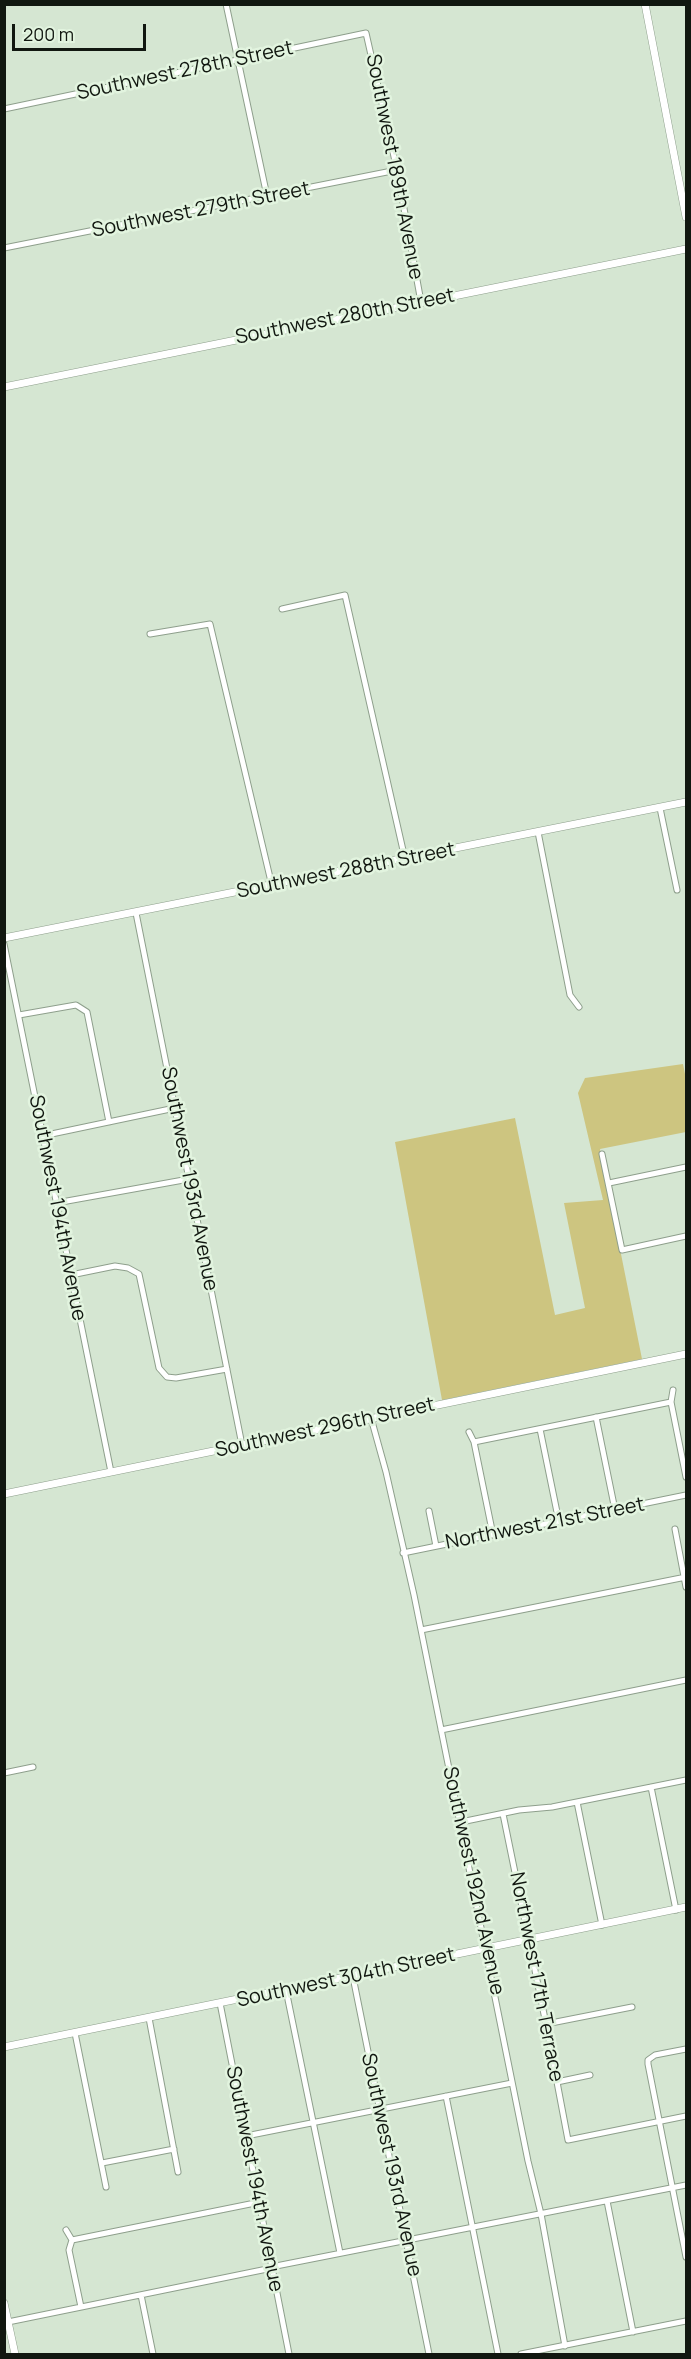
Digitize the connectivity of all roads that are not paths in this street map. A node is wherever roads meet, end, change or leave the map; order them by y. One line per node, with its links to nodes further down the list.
1 (226, 4): 4 (street)
2 (645, 4): 8 (street)
3 (366, 33): 4 (street, Southwest 278th Street); 6 (street, Southwest 189th Avenue)
4 (238, 61): 5 (street, Southwest 278th Street); 7 (street)
5 (4, 109)
6 (397, 170): 7 (street, Southwest 279th Street); 11 (street, Southwest 189th Avenue)
7 (267, 196): 9 (street, Southwest 279th Street)
8 (687, 217)
9 (4, 248)
10 (687, 249): 11 (street, Southwest 280th Street)
11 (421, 302): 12 (street, Southwest 280th Street)
12 (4, 387)
13 (282, 609): 18 (street)
14 (150, 634): 19 (street)
15 (687, 802): 16 (street, Southwest 288th Street)
16 (660, 808): 17 (street, Southwest 288th Street); 20 (street)
17 (538, 832): 18 (street, Southwest 288th Street); 24 (street)
18 (405, 859): 19 (street, Southwest 288th Street)
19 (272, 886): 21 (street, Southwest 288th Street)
20 (676, 890)
21 (136, 913): 22 (street, Southwest 288th Street); 26 (street, Southwest 193rd Avenue)
22 (4, 938)
23 (4, 944): 25 (street, Southwest 194th Avenue)
24 (579, 1007)
25 (19, 1015): 27 (street); 28 (street, Southwest 194th Avenue)
26 (175, 1108): 27 (street); 31 (street, Southwest 193rd Avenue)
27 (109, 1122): 28 (street)
28 (42, 1136): 33 (street, Southwest 194th Avenue)
29 (602, 1154): 32 (street)
30 (687, 1167): 32 (street)
31 (189, 1179): 33 (street); 37 (street, Southwest 193rd Avenue)
32 (609, 1183): 34 (street)
33 (56, 1203): 35 (street, Southwest 194th Avenue)
34 (687, 1236)
35 (71, 1275): 37 (street); 46 (street, Southwest 194th Avenue)
36 (687, 1354): 41 (street, Southwest 296th Street)
37 (227, 1369): 45 (street, Southwest 193rd Avenue)
38 (673, 1390): 39 (street)
39 (670, 1402): 40 (street); 47 (street)
40 (596, 1417): 42 (street); 50 (street)
41 (371, 1418): 45 (street, Southwest 296th Street); 56 (street, Southwest 192nd Avenue)
42 (540, 1428): 44 (street); 52 (street)
43 (469, 1432): 44 (street)
44 (474, 1442): 54 (street)
45 (242, 1445): 46 (street, Southwest 296th Street)
46 (111, 1472): 48 (street, Southwest 296th Street)
47 (687, 1477)
48 (4, 1494)
49 (687, 1495): 50 (street, Northwest 21st Street)
50 (615, 1510): 52 (street, Northwest 21st Street)
51 (429, 1511): 55 (street)
52 (559, 1522): 54 (street, Northwest 21st Street)
53 (675, 1529): 57 (street)
54 (493, 1535): 55 (street, Northwest 21st Street)
55 (436, 1546): 56 (street, Northwest 21st Street)
56 (403, 1553): 59 (street, Southwest 192nd Avenue)
57 (686, 1578): 58 (street); 59 (street)
58 (687, 1587)
59 (421, 1630): 61 (street, Southwest 192nd Avenue)
60 (687, 1680): 61 (street)
61 (441, 1730): 68 (street, Southwest 192nd Avenue)
62 (33, 1767): 63 (street)
63 (4, 1773)
64 (687, 1780): 65 (street)
65 (651, 1787): 66 (street); 70 (street)
66 (577, 1802): 67 (street); 71 (street)
67 (503, 1814): 68 (street); 72 (street, Northwest 17th Terrace)
68 (461, 1822): 73 (street, Southwest 192nd Avenue)
69 (687, 1908): 70 (street, Southwest 304th Street)
70 (676, 1910): 71 (street, Southwest 304th Street)
71 (602, 1925): 72 (street, Southwest 304th Street)
72 (529, 1940): 73 (street, Southwest 304th Street); 79 (street, Northwest 17th Terrace)
73 (487, 1948): 74 (street, Southwest 304th Street); 85 (street, Southwest 192nd Avenue)
74 (353, 1977): 75 (street, Southwest 304th Street); 87 (street, Southwest 193rd Avenue)
75 (286, 1990): 76 (street, Southwest 304th Street); 90 (street)
76 (220, 2003): 78 (street, Southwest 304th Street); 91 (street, Southwest 194th Avenue)
77 (632, 2007): 79 (street)
78 (149, 2018): 80 (street, Southwest 304th Street); 92 (street)
79 (546, 2024): 84 (street, Northwest 17th Terrace)
80 (75, 2033): 81 (street, Southwest 304th Street); 93 (street)
81 (4, 2047)
82 (687, 2049): 89 (street)
83 (590, 2075): 84 (street)
84 (557, 2082): 89 (street, Northwest 17th Terrace)
85 (512, 2083): 86 (street); 100 (street, Southwest 192nd Avenue)
86 (446, 2096): 87 (street); 101 (street)
87 (378, 2110): 90 (street); 104 (street, Southwest 193rd Avenue)
88 (687, 2116): 89 (street)
89 (659, 2121): 97 (street)
90 (313, 2123): 91 (street); 105 (street)
91 (246, 2136): 99 (street, Southwest 194th Avenue)
92 (174, 2149): 93 (street); 94 (street)
93 (102, 2163): 96 (street)
94 (178, 2172)
95 (687, 2185): 97 (street)
96 (106, 2187)
97 (672, 2188): 98 (street); 106 (street)
98 (607, 2201): 100 (street); 113 (street)
99 (260, 2202): 103 (street); 107 (street, Southwest 194th Avenue)
100 (541, 2214): 101 (street); 114 (street, Southwest 192nd Avenue)
101 (472, 2228): 104 (street); 119 (street)
102 (66, 2230): 103 (street)
103 (72, 2241): 110 (street)
104 (406, 2241): 105 (street); 118 (street, Southwest 193rd Avenue)
105 (340, 2253): 107 (street)
106 (686, 2255)
107 (271, 2268): 108 (street); 117 (street, Southwest 194th Avenue)
108 (141, 2295): 110 (street); 116 (street)
109 (4, 2303): 112 (street)
110 (81, 2307): 112 (street)
111 (687, 2321): 113 (street)
112 (8, 2322): 115 (street)
113 (633, 2332): 114 (street)
114 (565, 2346): 120 (street)
115 (15, 2355)
116 (153, 2355)
117 (289, 2355)
118 (429, 2355)
119 (498, 2355)
120 (521, 2355)

